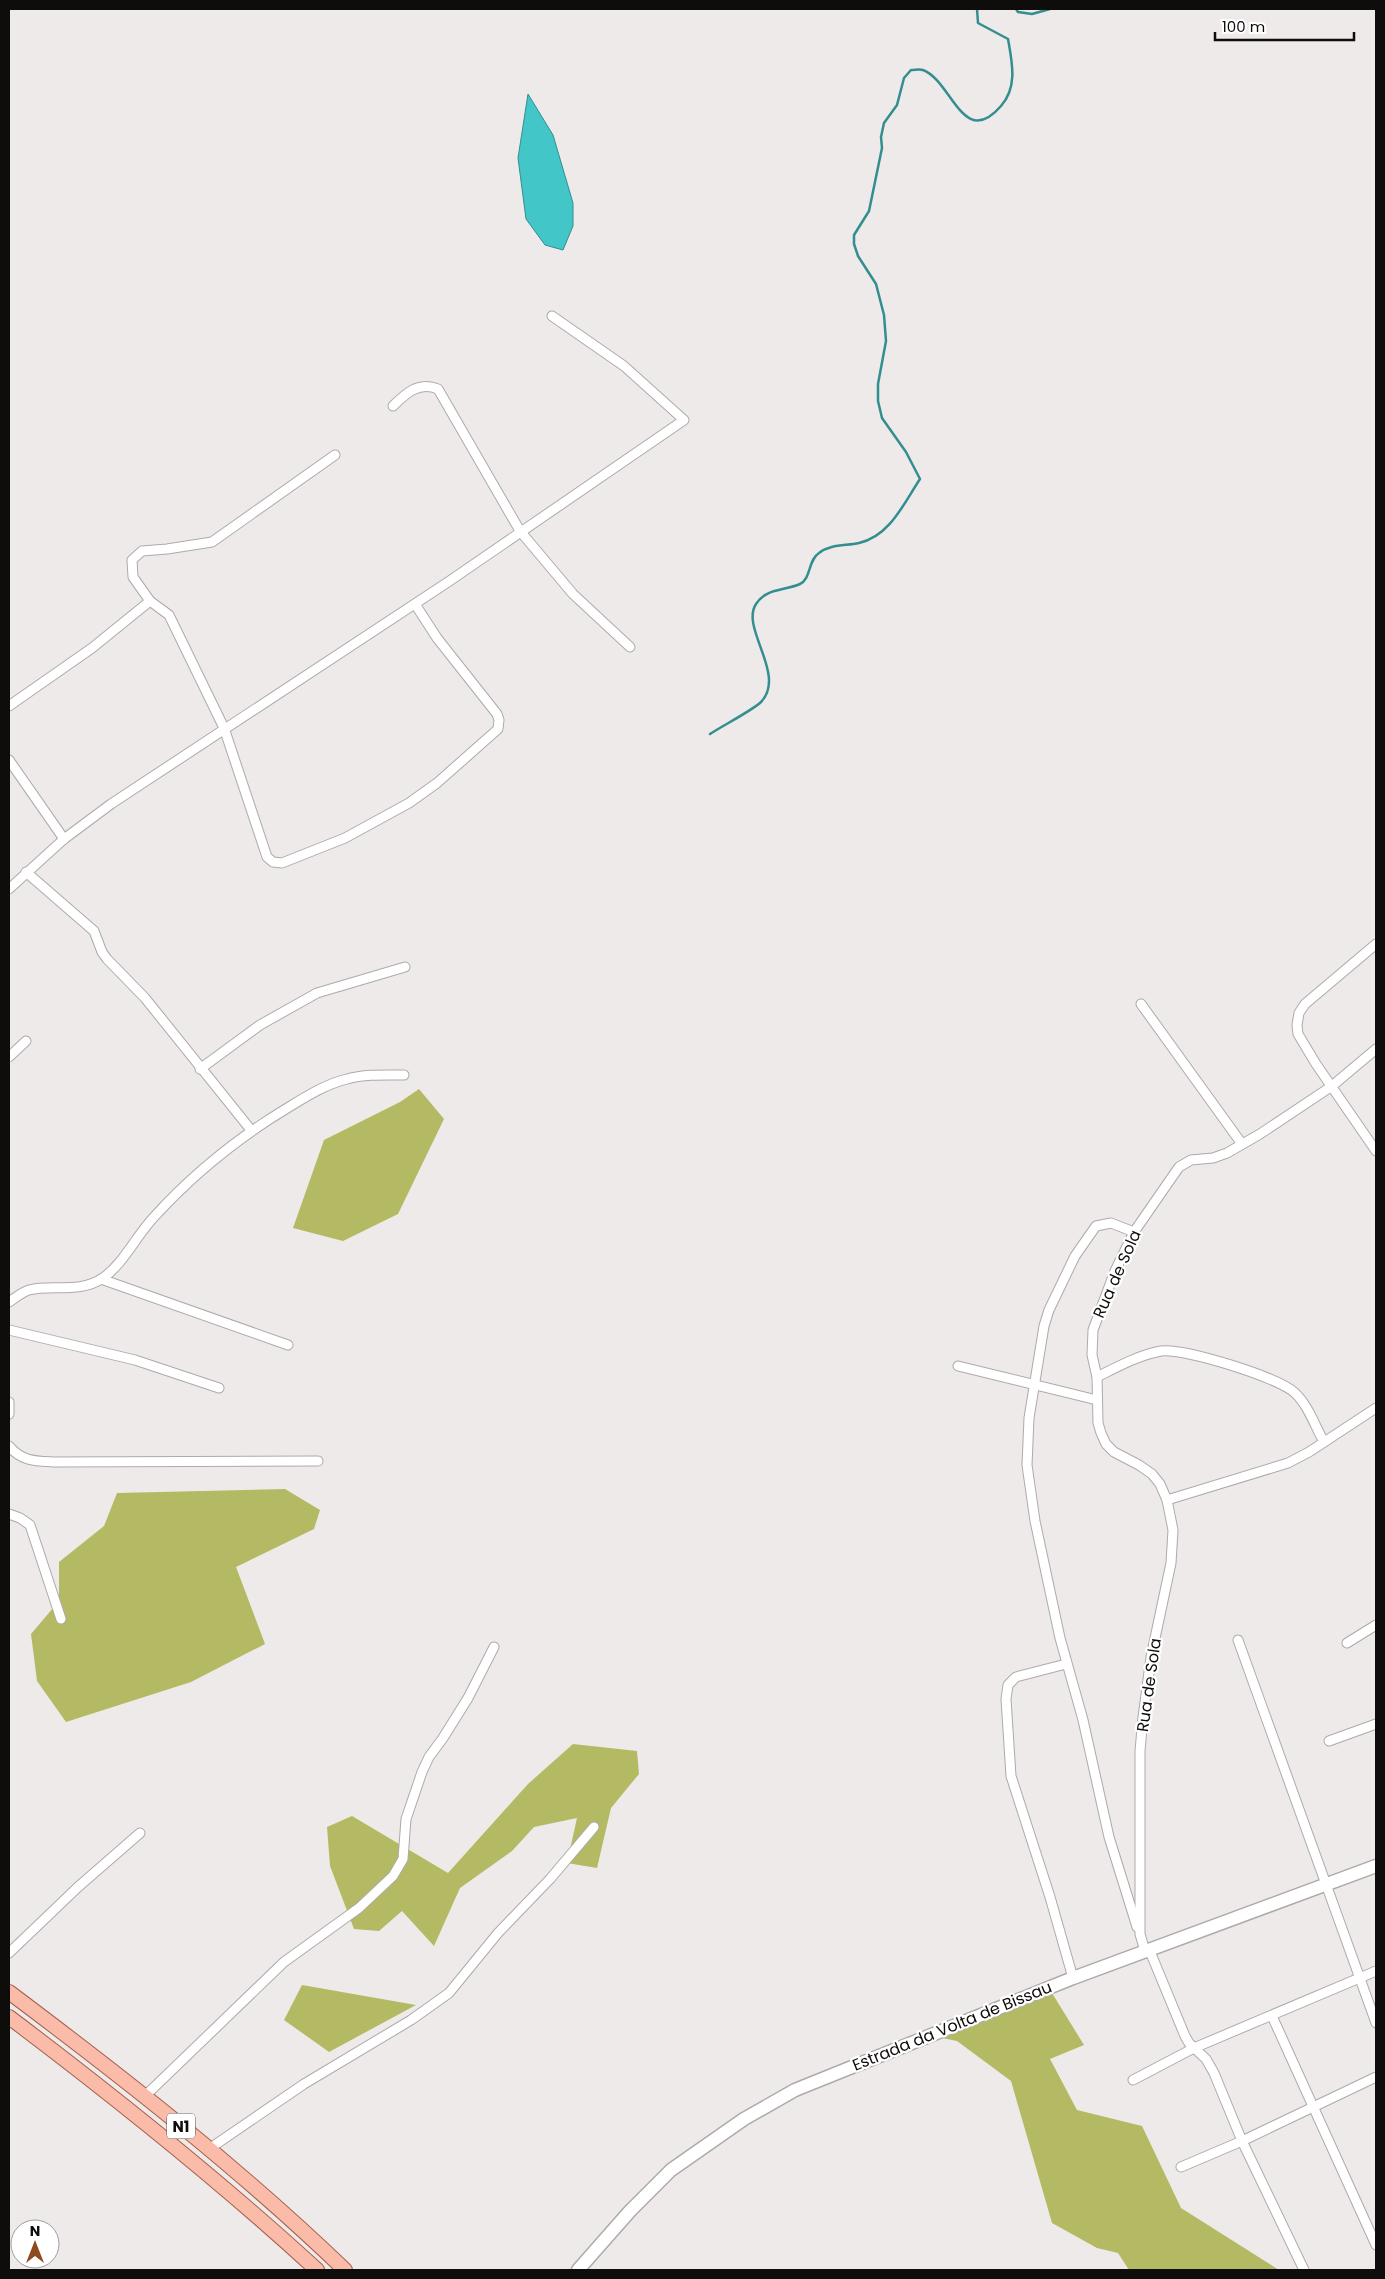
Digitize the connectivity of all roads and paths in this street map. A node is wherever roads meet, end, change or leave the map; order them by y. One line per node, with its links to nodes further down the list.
1 (552, 316): 4 (street)
2 (393, 406): 4 (street)
3 (335, 455): 5 (street)
4 (520, 531): 6 (street); 7 (street)
5 (150, 601): 8 (street); 9 (street)
6 (416, 604): 9 (street); 9 (street)
7 (630, 647)
8 (9, 706)
9 (224, 728): 11 (street)
10 (9, 760): 11 (street)
11 (64, 839): 12 (street)
12 (26, 872): 13 (street); 20 (street)
13 (10, 886)
14 (1376, 944): 22 (street)
15 (405, 967): 20 (street)
16 (1140, 1004): 24 (street)
17 (26, 1041): 19 (street)
18 (1376, 1049): 22 (street, Rua de Sola)
19 (9, 1057)
20 (200, 1069): 23 (street)
21 (404, 1076): 23 (street)
22 (1332, 1086): 24 (street, Rua de Sola); 25 (street)
23 (251, 1130): 27 (street)
24 (1242, 1144): 26 (street, Rua de Sola)
25 (1376, 1151)
26 (1134, 1232): 32 (street, Rua de Sola); 33 (street)
27 (101, 1279): 28 (street); 30 (street)
28 (9, 1302)
29 (9, 1330): 34 (street)
30 (288, 1345)
31 (958, 1366): 33 (street)
32 (1097, 1377): 35 (street, Rua de Sola); 39 (street)
33 (1034, 1383): 35 (street); 49 (street)
34 (220, 1388)
35 (1097, 1400): 42 (street, Rua de Sola)
36 (9, 1402): 38 (street)
37 (1375, 1411): 39 (street)
38 (9, 1414)
39 (1324, 1442): 42 (street)
40 (9, 1446): 41 (street)
41 (318, 1461)
42 (1167, 1500): 56 (street, Rua de Sola)
43 (9, 1514): 44 (street)
44 (60, 1619)
45 (1376, 1625): 47 (street)
46 (1238, 1640): 55 (street)
47 (1347, 1643)
48 (494, 1647): 69 (street)
49 (1066, 1664): 56 (street); 60 (street)
50 (1376, 1724): 51 (street)
51 (1329, 1741)
52 (594, 1828): 72 (street)
53 (140, 1832): 58 (street)
54 (1376, 1866): 55 (main road, Estrada da Volta de Bissau)
55 (1326, 1886): 57 (main road, Estrada da Volta de Bissau); 61 (street)
56 (1140, 1934): 57 (street, Rua de Sola)
57 (1147, 1950): 60 (main road, Estrada da Volta de Bissau); 66 (street, Rua de Sola)
58 (9, 1953)
59 (1376, 1971): 61 (street)
60 (1073, 1978): 77 (main road, Estrada da Volta de Bissau)
61 (1359, 1979): 63 (street); 65 (street)
62 (9, 1992): 69 (main road, N1)
63 (1272, 2016): 66 (street); 70 (street)
64 (9, 2017): 75 (main road, N1)
65 (1376, 2023)
66 (1194, 2048): 68 (street); 71 (street, Rua de Sola)
67 (1376, 2077): 70 (street)
68 (1133, 2080)
69 (144, 2096): 72 (main road, N1)
70 (1312, 2106): 71 (street); 74 (street)
71 (1242, 2141): 73 (street); 78 (street, Rua de Sola)
72 (209, 2149): 76 (main road, N1)
73 (1181, 2167)
74 (1376, 2245)
75 (316, 2270)
76 (345, 2270)
77 (578, 2270)
78 (1304, 2270)

